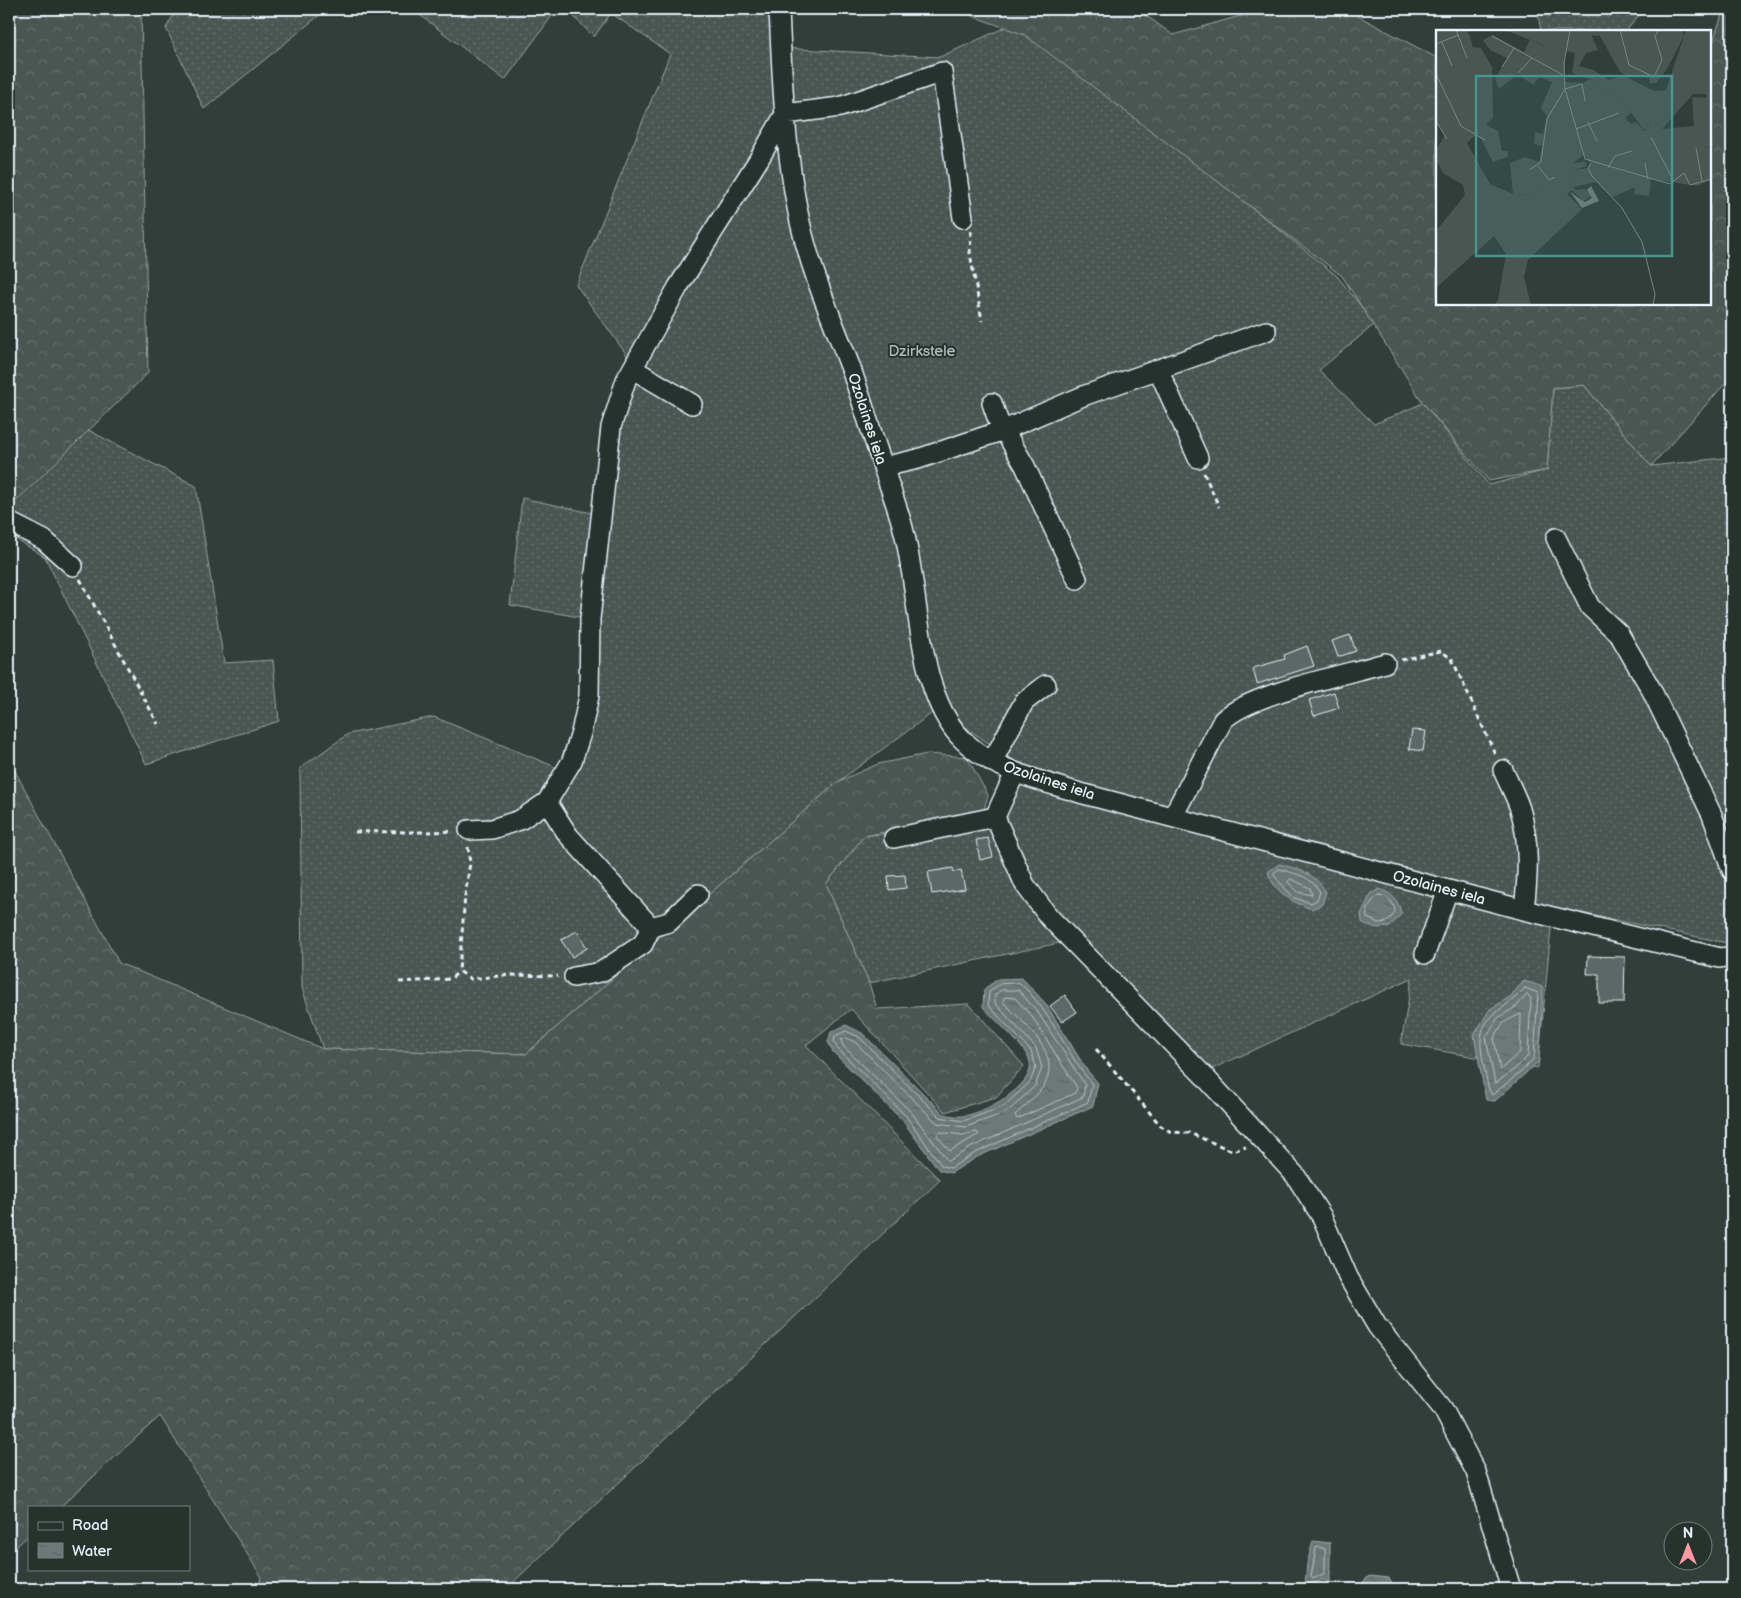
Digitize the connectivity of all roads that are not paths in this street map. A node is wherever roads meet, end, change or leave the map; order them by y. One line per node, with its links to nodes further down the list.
1 (779, 9): 2 (street, Ozolaines iela)
2 (785, 114): 3 (street); 5 (street); 11 (street, Ozolaines iela)
3 (963, 218)
4 (1266, 331): 6 (street)
5 (633, 369): 8 (street); 21 (street)
6 (1158, 369): 9 (street); 10 (street)
7 (992, 403): 9 (street)
8 (692, 404)
9 (1004, 430): 11 (street); 15 (street)
10 (1198, 458)
11 (883, 467): 18 (street, Ozolaines iela)
12 (9, 522): 14 (street)
13 (1556, 538): 26 (street)
14 (73, 566)
15 (1077, 579)
16 (1385, 663): 22 (street)
17 (1046, 685): 18 (street)
18 (992, 762): 20 (street, Ozolaines iela)
19 (1503, 770): 29 (street)
20 (1015, 772): 22 (street, Ozolaines iela); 23 (street)
21 (547, 802): 24 (street); 30 (street)
22 (1172, 816): 27 (street, Ozolaines iela)
23 (996, 817): 25 (street); 34 (street)
24 (469, 830)
25 (894, 838)
26 (1732, 870)
27 (1448, 890): 29 (street, Ozolaines iela); 31 (street)
28 (698, 894): 30 (street)
29 (1524, 910): 32 (street, Ozolaines iela)
30 (651, 927): 33 (street)
31 (1426, 954)
32 (1732, 956)
33 (574, 977)
34 (1511, 1589)

